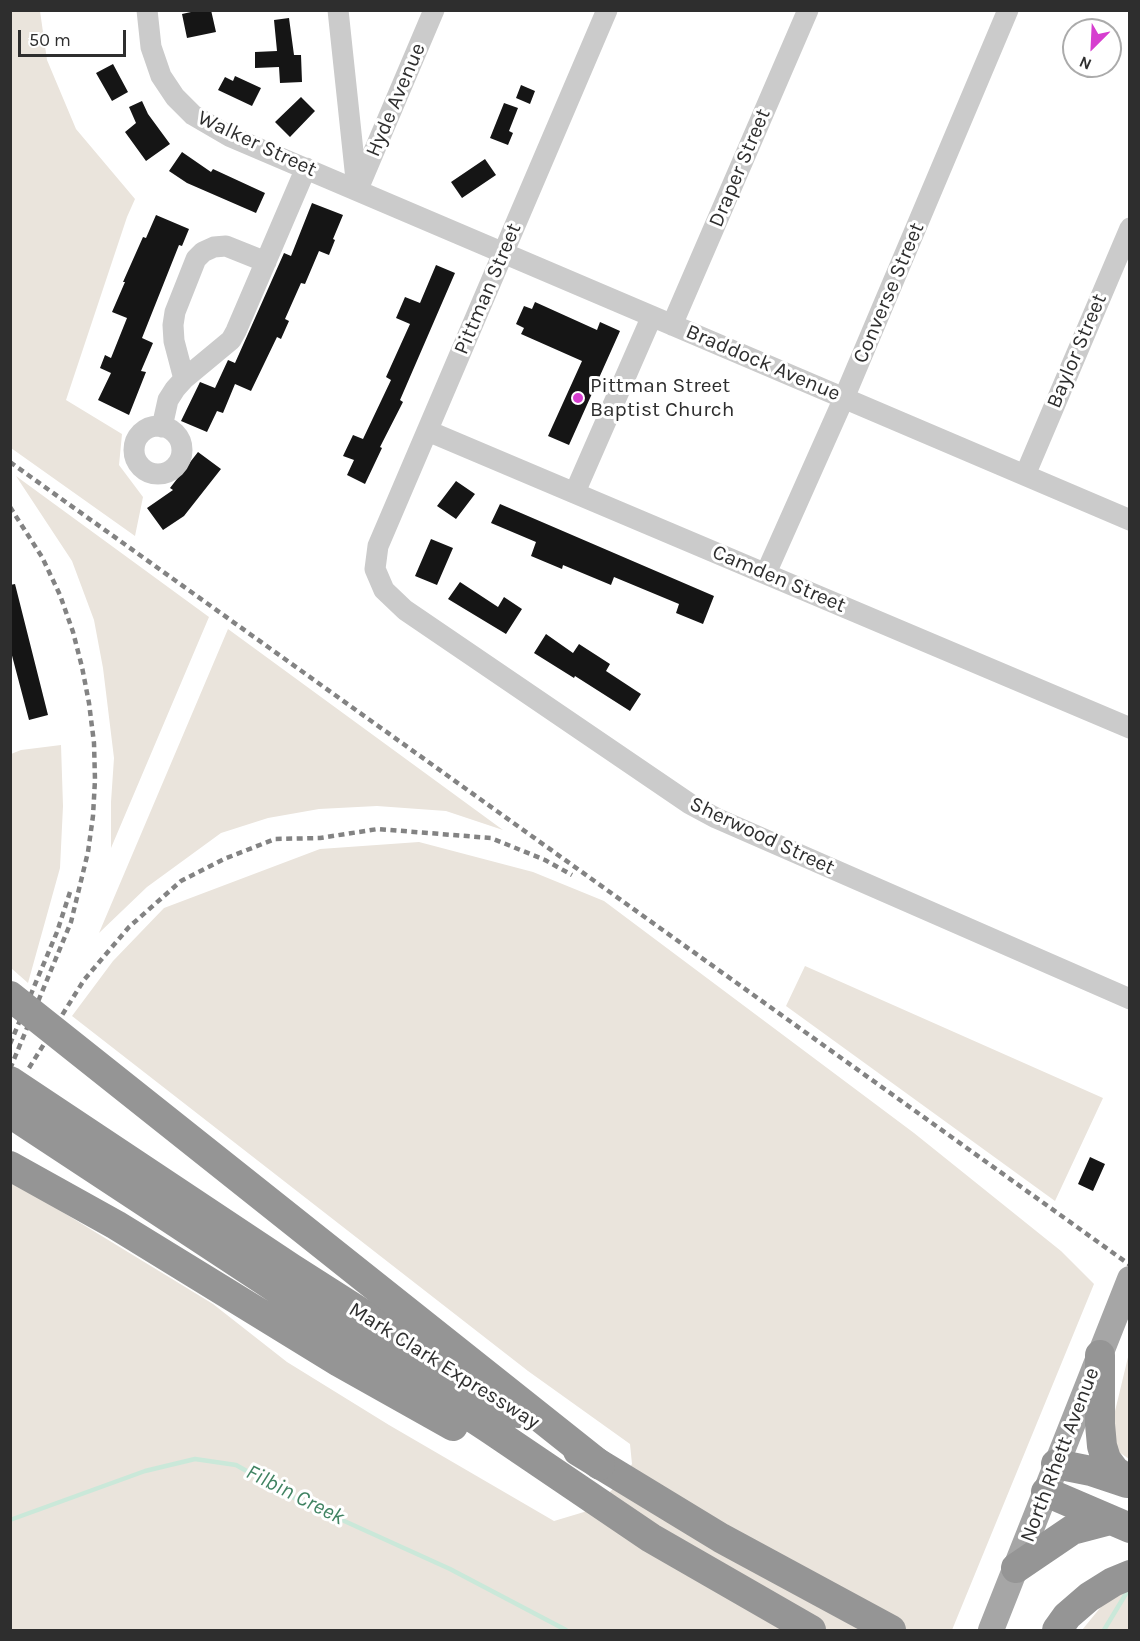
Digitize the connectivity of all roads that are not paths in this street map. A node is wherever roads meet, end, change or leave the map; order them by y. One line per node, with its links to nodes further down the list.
1 (147, 10): 7 (street, Walker Street)
2 (338, 10): 8 (street)
3 (434, 10): 8 (street, Hyde Avenue)
4 (607, 10): 11 (street, Pittman Street)
5 (808, 10): 14 (street, Draper Street)
6 (1008, 10): 16 (street, Converse Street)
7 (306, 168): 8 (street, Walker Street); 12 (street)
8 (358, 189): 9 (street, Walker Street)
9 (396, 207): 11 (street, Braddock Avenue)
10 (1130, 228): 19 (street, Baylor Street)
11 (503, 252): 13 (street, Braddock Avenue); 18 (street, Pittman Street)
12 (266, 262): 15 (street); 15 (street)
13 (651, 316): 14 (street, Braddock Avenue); 20 (street)
14 (672, 325): 16 (street, Braddock Avenue)
15 (184, 379): 17 (street)
16 (844, 398): 19 (street, Braddock Avenue); 23 (street, Converse Street)
17 (162, 427)
18 (428, 431): 20 (street, Camden Street); 22 (street, Pittman Street)
19 (1025, 475): 21 (street, Braddock Avenue)
20 (575, 492): 23 (street, Camden Street)
21 (1130, 520)
22 (375, 569): 26 (street, Sherwood Street)
23 (766, 573): 24 (street, Camden Street)
24 (1130, 728)
25 (10, 996): 32 (highway, bridge)
26 (1130, 999)
27 (10, 1081): 32 (highway, Mark Clark Expressway, bridge)
28 (10, 1113): 36 (highway, Mark Clark Expressway)
29 (10, 1166): 36 (highway)
30 (1130, 1279): 31 (main road, North Rhett Avenue)
31 (1100, 1355): 33 (main road, North Rhett Avenue); 34 (highway)
32 (600, 1465): 40 (highway, Mark Clark Expressway)
33 (1051, 1478): 34 (highway); 35 (highway); 37 (main road, North Rhett Avenue)
34 (1130, 1483)
35 (1120, 1524): 37 (highway)
36 (651, 1538): 39 (highway, Mark Clark Expressway)
37 (1016, 1568): 41 (main road, North Rhett Avenue)
38 (1130, 1575): 42 (highway)
39 (811, 1630)
40 (891, 1630)
41 (991, 1630)
42 (1058, 1630)

